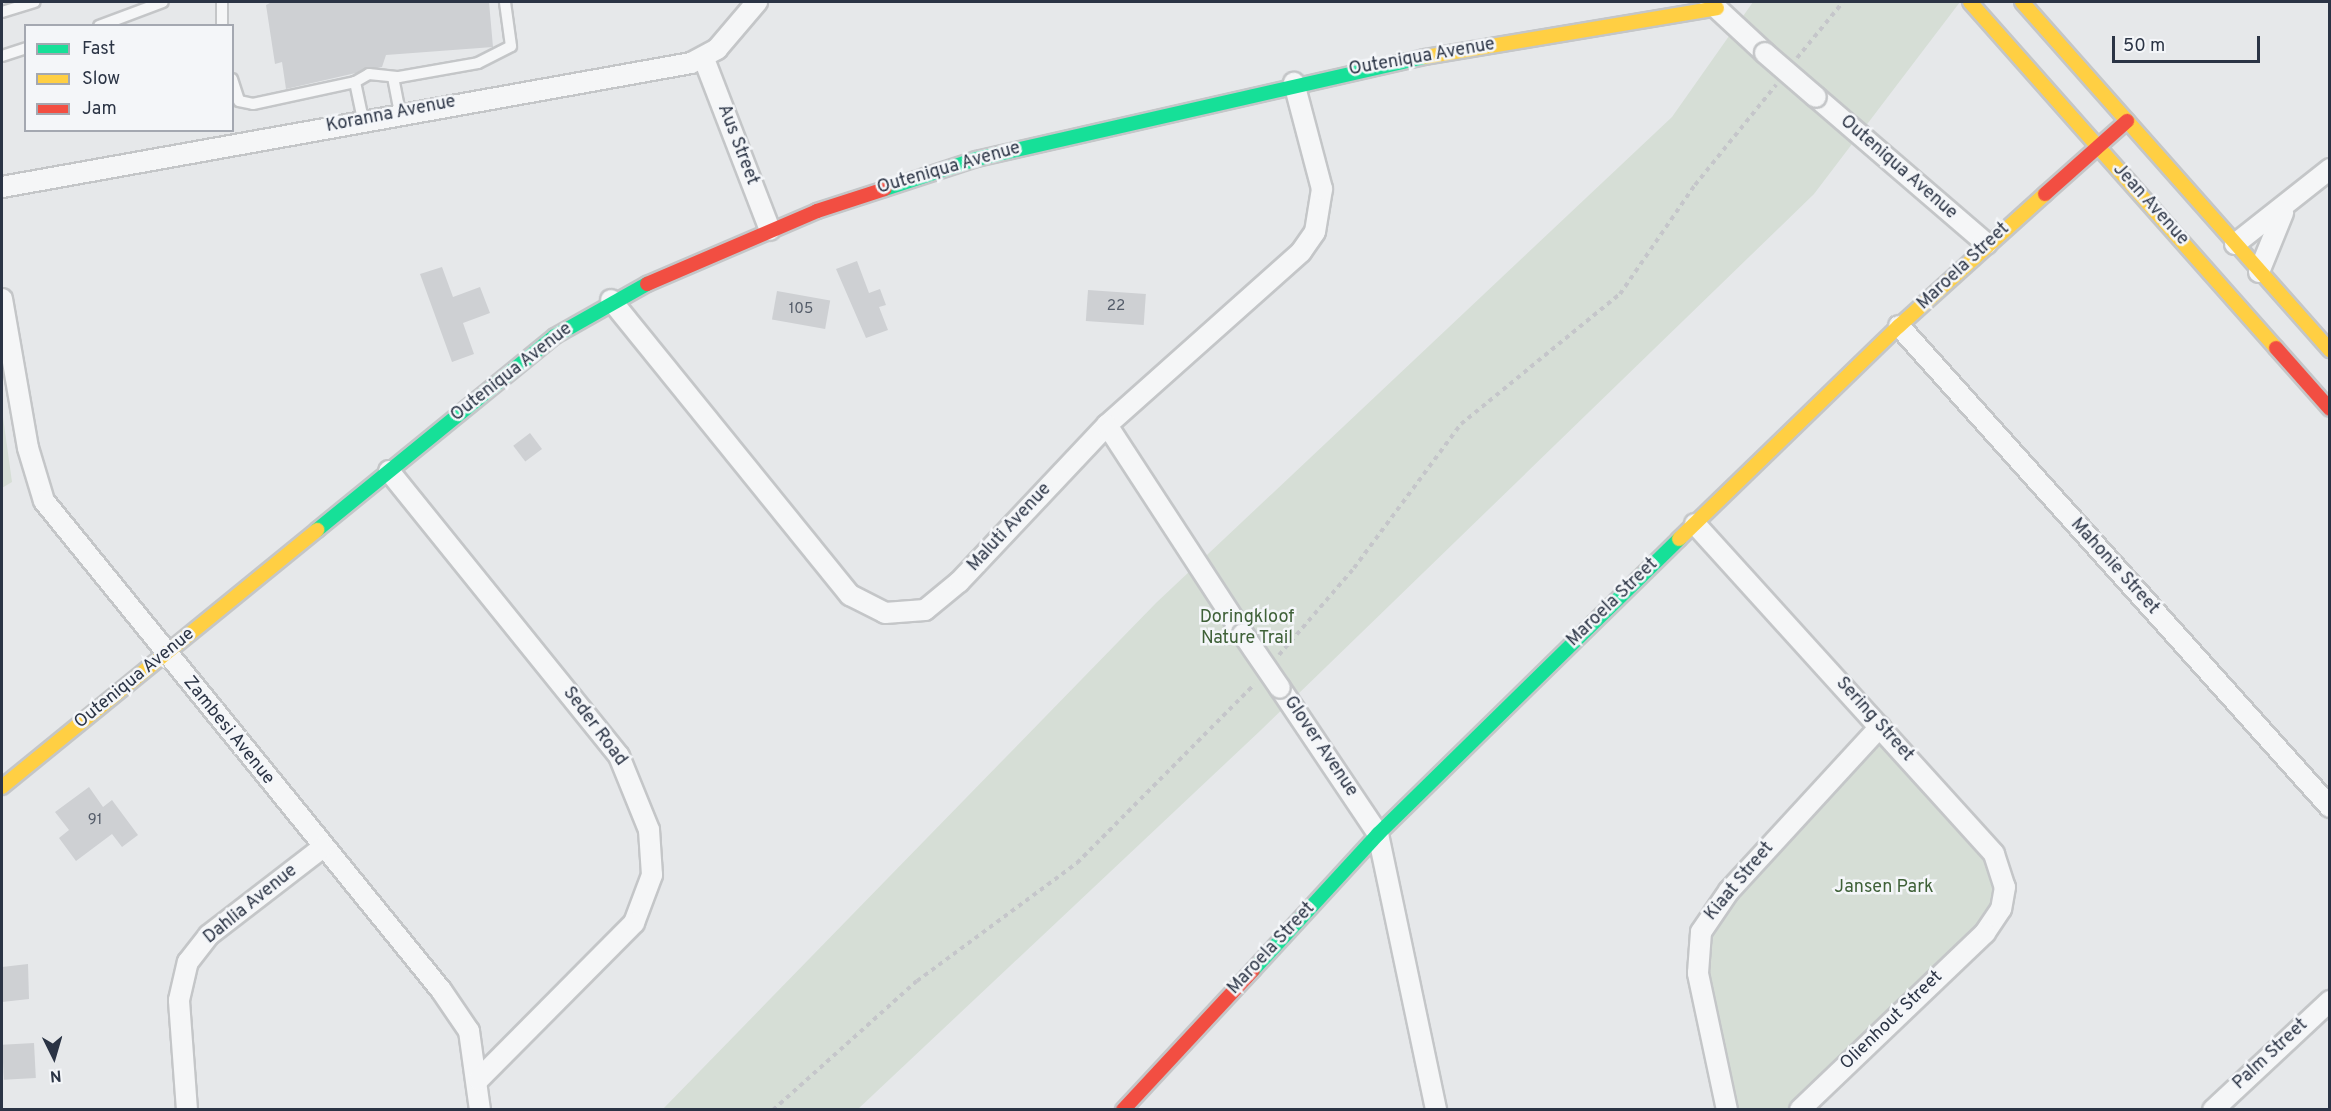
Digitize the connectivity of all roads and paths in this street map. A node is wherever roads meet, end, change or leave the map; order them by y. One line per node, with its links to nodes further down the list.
1 (35, 2): 10 (lane)
2 (163, 2): 11 (lane)
3 (222, 2): 12 (lane)
4 (505, 2): 18 (lane)
5 (757, 2): 15 (street)
6 (1842, 2): 16 (path)
7 (1970, 2): 27 (street, Jean Avenue)
8 (2021, 2): 21 (street); 26 (street, Jean Avenue)
9 (1714, 5): 20 (street, Outeniqua Avenue); 32 (street, Outeniqua Avenue, bridge)
10 (2, 12)
11 (104, 24)
12 (222, 24)
13 (24, 49): 14 (lane)
14 (2, 56)
15 (704, 59): 23 (street, Koranna Avenue); 31 (street, Aus Street)
16 (1791, 66)
17 (1784, 75): 44 (path)
18 (393, 77): 19 (lane); 23 (lane)
19 (355, 82): 22 (lane); 25 (lane)
20 (1294, 83): 31 (street, Outeniqua Avenue); 40 (street, Maluti Avenue)
21 (2072, 83)
22 (234, 85)
23 (400, 113): 25 (street, Koranna Avenue)
24 (2091, 114): 27 (street)
25 (363, 120): 29 (street, Koranna Avenue)
26 (2127, 121): 27 (street, Maroela Street); 33 (street, Jean Avenue)
27 (2098, 147): 32 (street, Maroela Street); 39 (street, Jean Avenue)
28 (2330, 169): 30 (street)
29 (2, 187)
30 (2286, 208): 33 (street); 34 (street)
31 (770, 230): 36 (street, Outeniqua Avenue)
32 (1987, 244): 37 (street, Maroela Street)
33 (2235, 244): 34 (street, Jean Avenue)
34 (2259, 272): 38 (street, Jean Avenue)
35 (2, 299): 43 (street, Zambesi Avenue)
36 (611, 300): 40 (street, Maluti Avenue); 41 (street, Outeniqua Avenue)
37 (1899, 326): 42 (street, Maroela Street); 48 (street, Mahonie Street)
38 (2330, 350)
39 (2330, 409)
40 (1107, 425): 49 (street, Glover Avenue, bridge)
41 (389, 471): 43 (street, Outeniqua Avenue); 53 (street, Seder Road)
42 (1695, 524): 46 (street, Sering Street); 49 (street, Maroela Street)
43 (166, 654): 47 (street, Outeniqua Avenue); 50 (street, Zambesi Avenue)
44 (1276, 659)
45 (1261, 677): 56 (path)
46 (1880, 726): 51 (street, Sering Street); 59 (street, Kiaat Street)
47 (2, 787)
48 (2330, 807)
49 (1378, 834): 57 (street, Maroela Street); 58 (street, Glover Avenue)
50 (322, 848): 53 (street, Zambesi Avenue); 54 (street, Dahlia Avenue)
51 (1985, 933): 60 (street, Olienhout Street)
52 (2330, 1001): 61 (street, Palm Street)
53 (478, 1080): 55 (street, Zambesi Avenue)
54 (187, 1110)
55 (480, 1110)
56 (773, 1110)
57 (1123, 1110)
58 (1436, 1110)
59 (1727, 1110)
60 (1800, 1110)
61 (2213, 1110)

